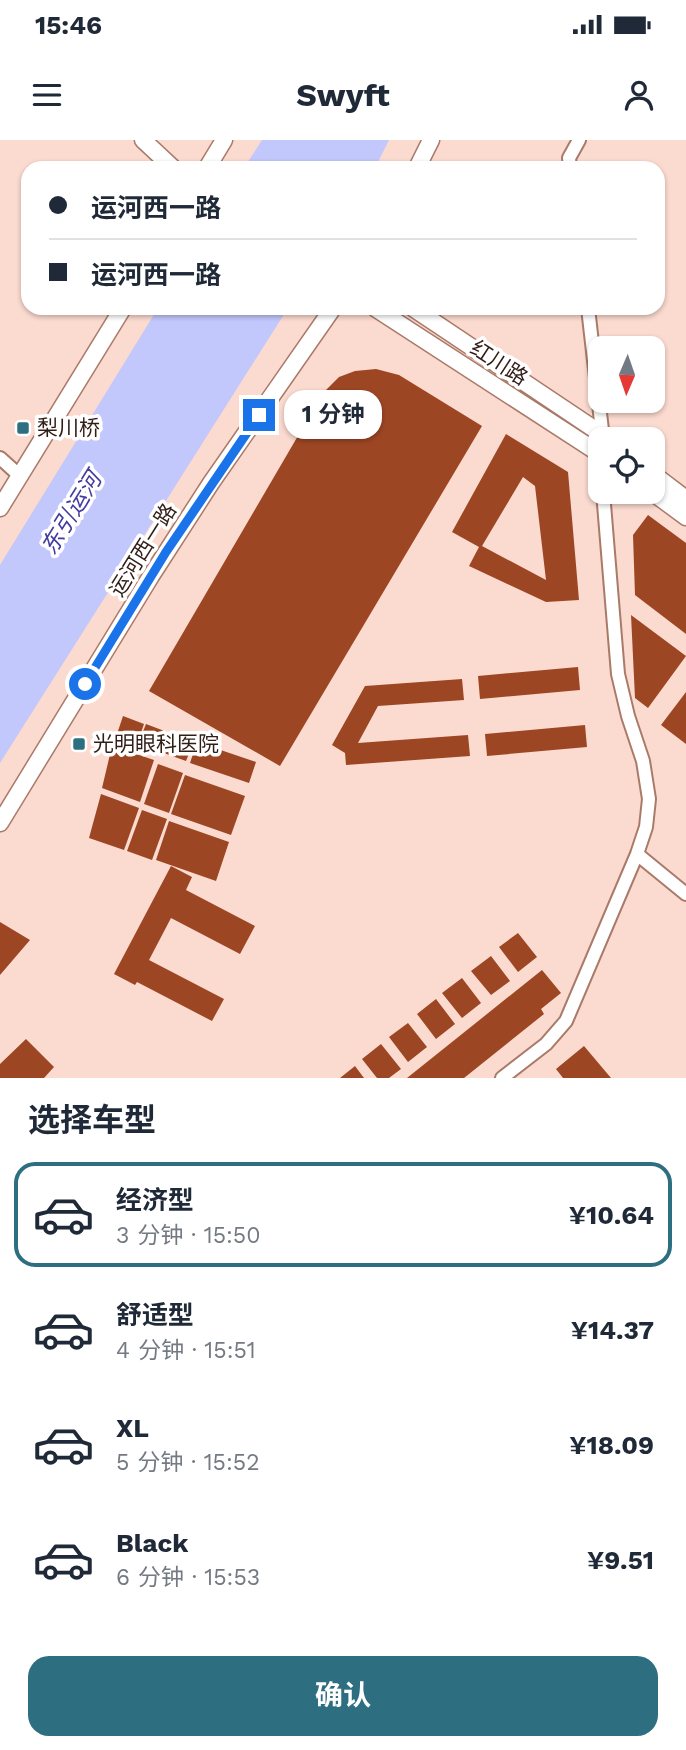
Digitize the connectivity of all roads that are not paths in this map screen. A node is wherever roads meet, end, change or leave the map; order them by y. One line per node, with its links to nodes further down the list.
1 (143, 140): 5 (street)
2 (225, 140): 6 (street); 7 (street)
3 (431, 140): 8 (street)
4 (579, 140): 9 (street)
5 (165, 161)
6 (212, 161)
7 (219, 161)
8 (420, 161)
9 (569, 161)
10 (119, 315): 19 (street)
11 (328, 315): 26 (street, 运河西一路)
12 (386, 315): 17 (street, 红川路)
13 (423, 315): 15 (street, 红川路)
14 (589, 315): 16 (street)
15 (589, 427)
16 (604, 427)
17 (588, 446)
18 (0, 458): 19 (street)
19 (20, 476): 24 (street)
20 (665, 483): 21 (street)
21 (686, 499)
22 (665, 502): 25 (street)
23 (604, 504): 27 (street)
24 (0, 508)
25 (686, 517)
26 (0, 822)
27 (638, 854): 28 (street); 29 (street)
28 (686, 894)
29 (502, 1078)

